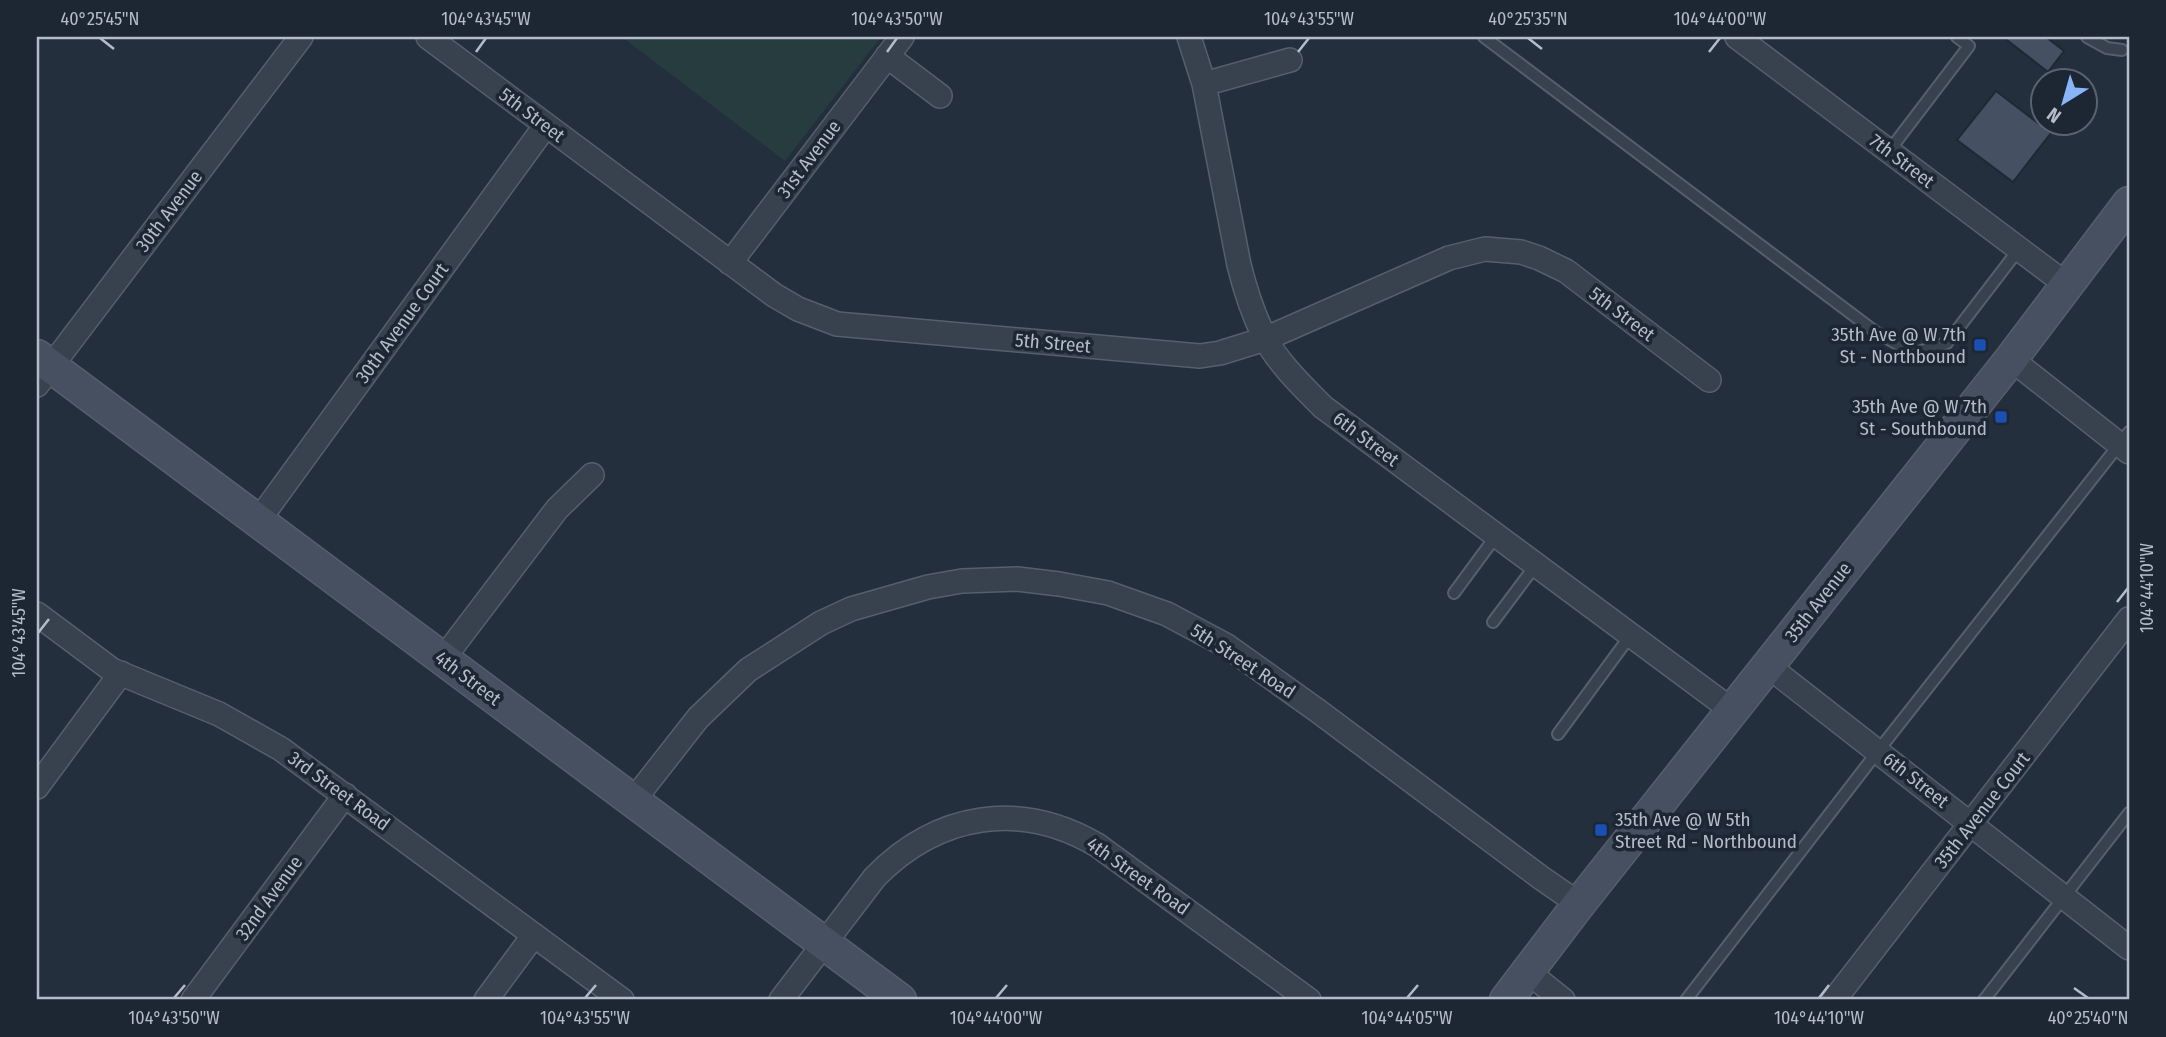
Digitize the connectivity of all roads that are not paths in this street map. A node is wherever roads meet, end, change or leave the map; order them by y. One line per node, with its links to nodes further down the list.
1 (301, 37): 22 (street, 30th Avenue)
2 (428, 37): 14 (street, 5th Street)
3 (902, 37): 10 (street, 31st Avenue)
4 (1189, 37): 12 (street, 6th Street)
5 (1484, 37): 17 (lane)
6 (1737, 37): 15 (street, 7th Street)
7 (1957, 37): 15 (lane)
8 (2087, 37): 9 (lane)
9 (2124, 51)
10 (887, 56): 13 (street); 18 (street, 31st Avenue)
11 (1290, 60): 12 (street)
12 (1204, 84): 20 (street, 6th Street)
13 (940, 96)
14 (545, 125): 18 (street, 5th Street); 26 (street, 30th Avenue Court)
15 (1889, 152): 17 (street, 7th Street)
16 (2129, 203): 19 (main road, 35th Avenue)
17 (2019, 249): 19 (street, 7th Street)
18 (730, 263): 20 (street, 5th Street)
19 (2067, 285): 21 (main road, 35th Avenue)
20 (1265, 339): 23 (street, 5th Street); 27 (street, 6th Street)
21 (2011, 359): 24 (street); 35 (main road, 35th Avenue)
22 (41, 369): 26 (main road, 4th Street)
23 (1709, 380)
24 (2126, 443): 39 (lane)
25 (592, 475): 34 (street)
26 (258, 522): 34 (main road, 4th Street)
27 (1496, 536): 28 (street, 6th Street); 29 (lane)
28 (1535, 566): 32 (lane); 33 (street, 6th Street)
29 (1454, 593)
30 (37, 614): 36 (street, 3rd Street Road)
31 (2129, 619): 44 (street, 35th Avenue Court)
32 (1493, 622)
33 (1630, 636): 37 (street, 6th Street); 38 (lane)
34 (443, 659): 42 (main road, 4th Street)
35 (1768, 666): 37 (main road, 35th Avenue); 39 (street, 6th Street)
36 (121, 673): 40 (street); 41 (street, 3rd Street Road)
37 (1733, 711): 46 (main road, 35th Avenue)
38 (1558, 734)
39 (1878, 751): 44 (street, 6th Street); 59 (lane)
40 (37, 787)
41 (345, 795): 47 (street, 3rd Street Road); 51 (street, 32nd Avenue)
42 (633, 801): 46 (street, 5th Street Road); 48 (main road, 4th Street)
43 (2129, 813): 45 (lane)
44 (1972, 823): 45 (street, 6th Street); 60 (street, 35th Avenue Court)
45 (2064, 896): 49 (street, 6th Street); 61 (lane)
46 (1579, 904): 50 (main road, 35th Avenue)
47 (534, 935): 52 (street); 53 (street, 3rd Street Road)
48 (825, 944): 54 (street, 4th Street Road); 55 (main road, 4th Street); 56 (street, 4th Street Road)
49 (2129, 948)
50 (1528, 972): 57 (main road, 35th Avenue); 58 (street)
51 (193, 1000)
52 (486, 1000)
53 (622, 1000)
54 (781, 1000)
55 (900, 1000)
56 (1309, 1000)
57 (1506, 1000)
58 (1563, 1000)
59 (1686, 1000)
60 (1834, 1000)
61 (1984, 1000)

